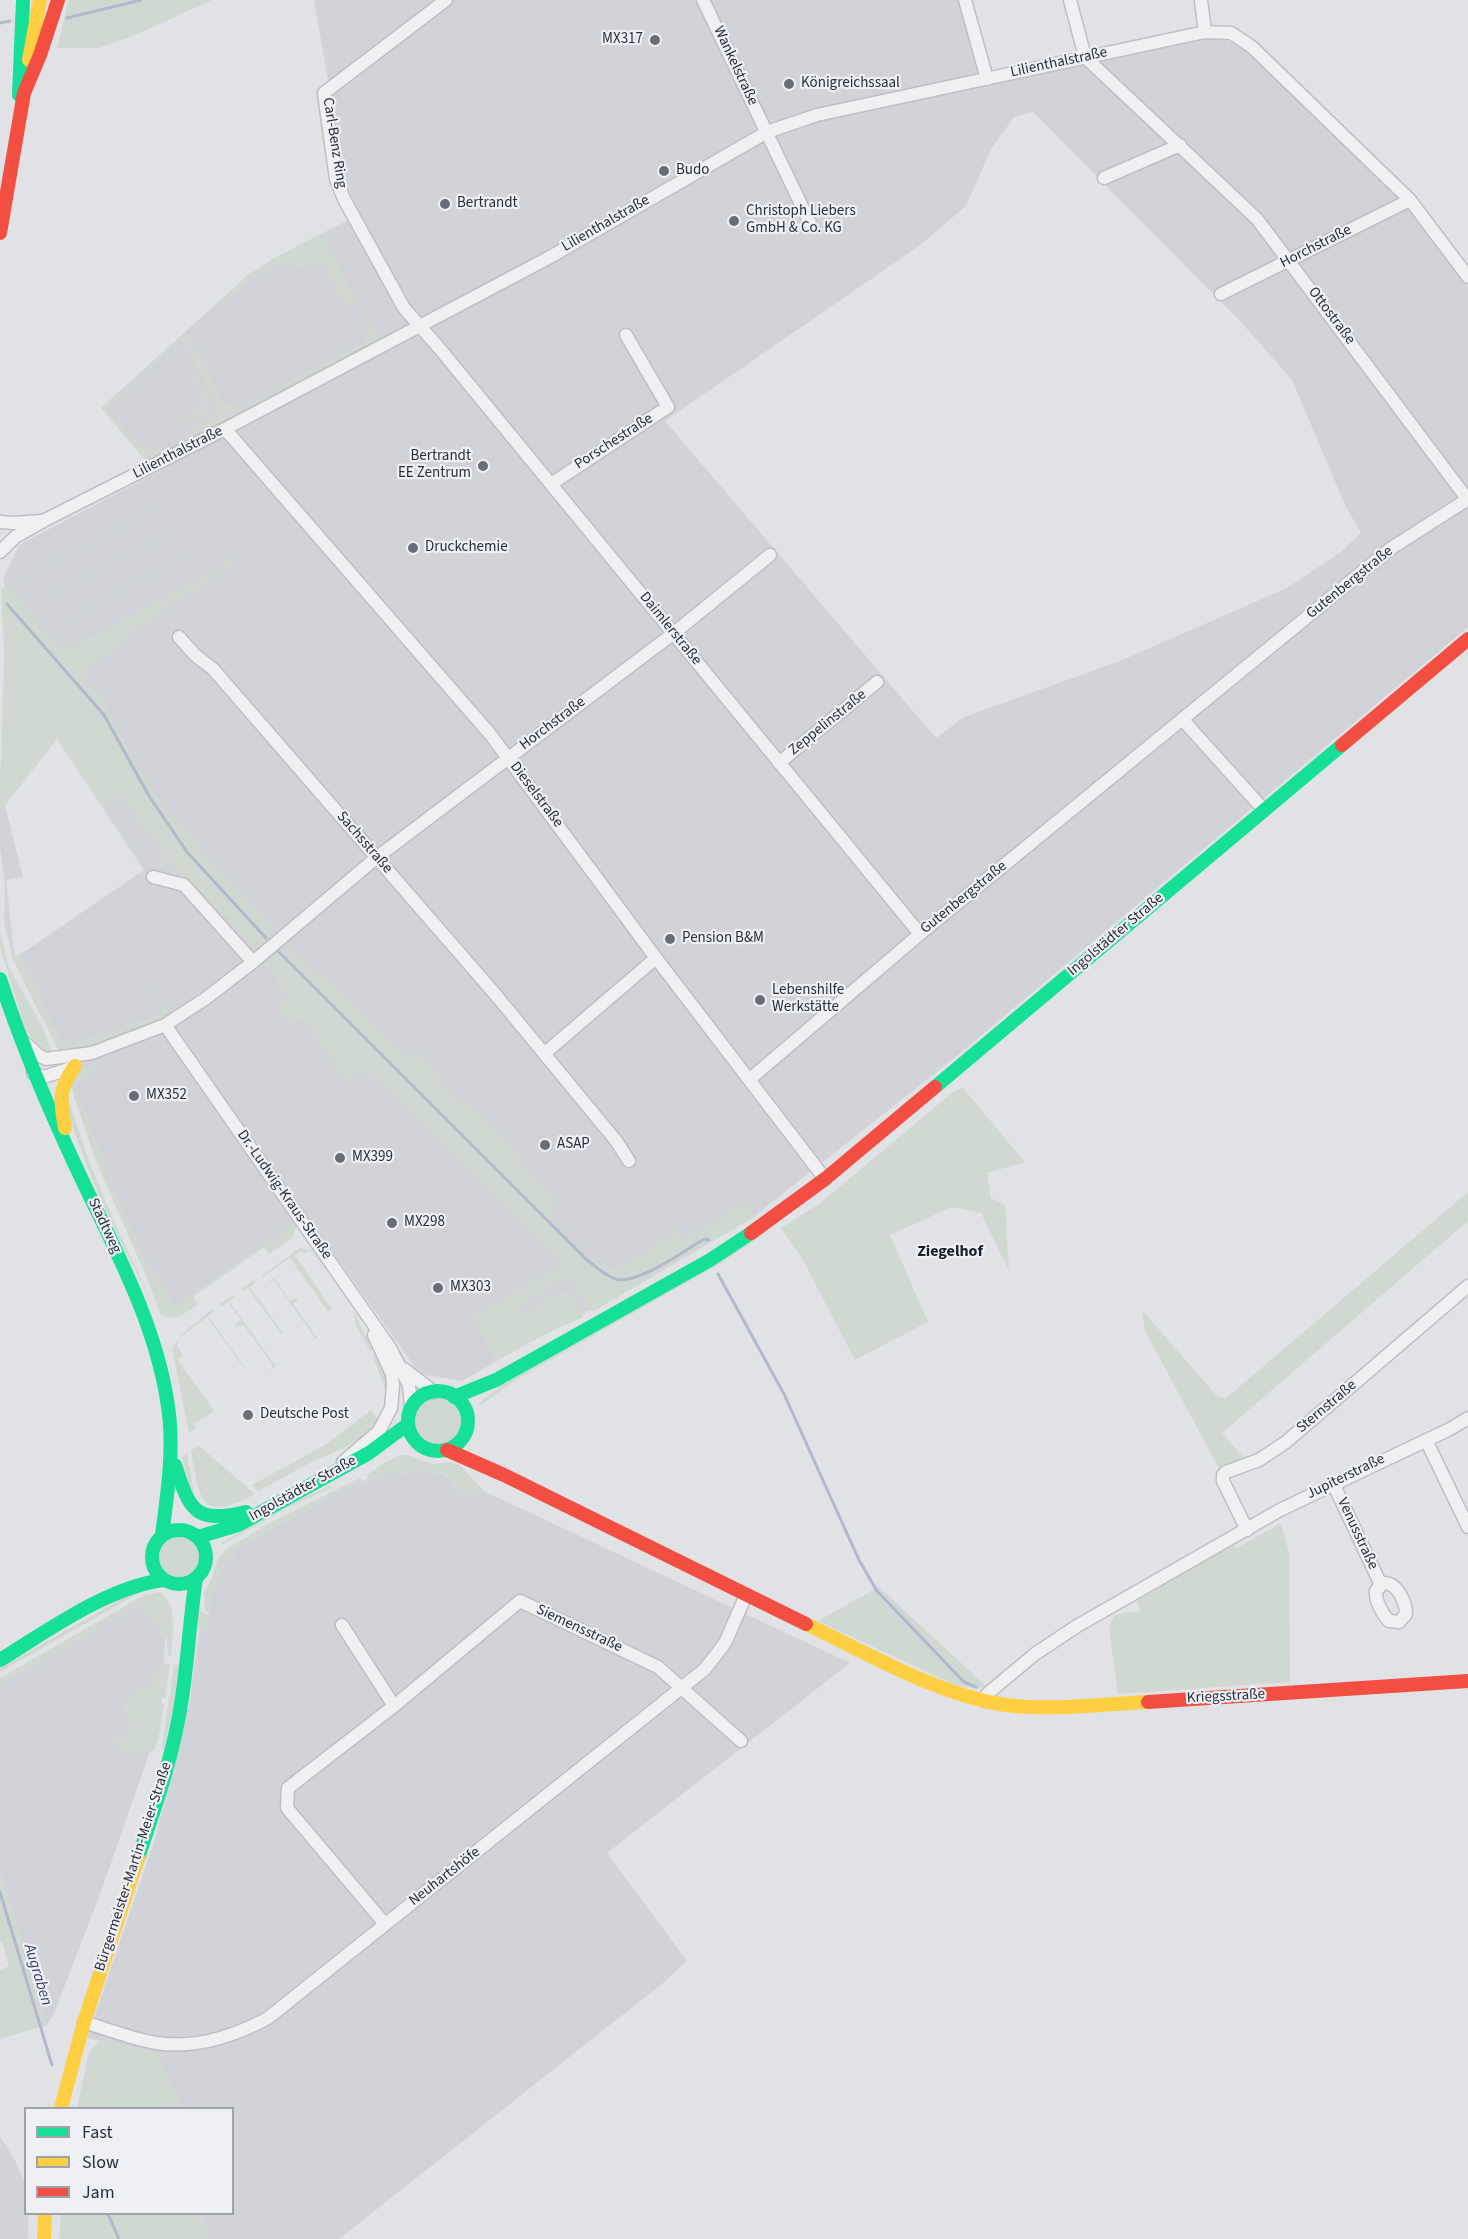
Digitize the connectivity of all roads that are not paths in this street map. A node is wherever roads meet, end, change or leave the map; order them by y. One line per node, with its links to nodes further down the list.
1 (23, 0): 13 (main road)
2 (40, 0): 12 (main road)
3 (58, 0): 12 (main road)
4 (446, 0): 23 (street, Carl-Benz Ring)
5 (703, 0): 14 (street, Wankelstraße)
6 (965, 0): 11 (street)
7 (1071, 0): 10 (street)
8 (1201, 0): 9 (street)
9 (1205, 32): 10 (street, Lilienthalstraße); 17 (street, Lilienthalstraße)
10 (1084, 57): 11 (street, Lilienthalstraße); 15 (street, Ottostraße)
11 (987, 79): 14 (street, Lilienthalstraße)
12 (24, 93): 13 (main road)
13 (18, 123): 19 (main road)
14 (767, 132): 18 (street); 23 (street, Lilienthalstraße)
15 (1180, 145): 16 (street); 20 (street, Ottostraße)
16 (1104, 178)
17 (1410, 200): 20 (street, Horchstraße); 21 (street, Lilienthalstraße)
18 (810, 223)
19 (0, 233)
20 (1289, 261): 22 (street, Horchstraße); 27 (street, Ottostraße)
21 (1468, 277)
22 (1221, 294)
23 (418, 326): 25 (street, Lilienthalstraße); 26 (street, Daimlerstraße)
24 (626, 335): 26 (street, Porschestraße)
25 (225, 429): 28 (street, Lilienthalstraße); 39 (street, Dieselstraße)
26 (551, 484): 34 (street, Daimlerstraße)
27 (1468, 500): 38 (street, Gutenbergstraße)
28 (45, 520): 29 (street, Lilienthalstraße); 30 (street, Lilienthalstraße)
29 (0, 521)
30 (15, 537): 31 (street, Lilienthalstraße); 32 (street, Lilienthalstraße)
31 (0, 538)
32 (0, 552)
33 (770, 555): 34 (street, Horchstraße)
34 (674, 633): 39 (street, Horchstraße); 40 (street, Daimlerstraße)
35 (179, 637): 42 (street, Sachsstraße)
36 (1468, 639): 41 (main road, Ingolstädter Straße)
37 (877, 682): 40 (street, Zeppelinstraße)
38 (1182, 719): 41 (street); 44 (street, Gutenbergstraße)
39 (509, 758): 42 (street, Horchstraße); 45 (street, Dieselstraße)
40 (779, 763): 44 (street, Daimlerstraße)
41 (1264, 810): 57 (main road, Ingolstädter Straße)
42 (376, 858): 46 (street, Horchstraße); 51 (street, Sachsstraße)
43 (153, 877): 46 (street)
44 (920, 934): 54 (street, Gutenbergstraße)
45 (656, 958): 51 (street); 54 (street, Dieselstraße)
46 (253, 962): 48 (street, Horchstraße)
47 (0, 979): 49 (main road, Stadtweg)
48 (165, 1025): 50 (street, Horchstraße); 59 (street, Dr.-Ludwig-Kraus-Straße)
49 (18, 1036): 50 (street, Horchstraße); 53 (main road, Stadtweg)
50 (92, 1053): 52 (street, Horchstraße)
51 (545, 1053): 56 (street, Sachsstraße)
52 (75, 1066): 53 (street, Horchstraße); 55 (main road)
53 (33, 1073): 55 (main road, Stadtweg)
54 (750, 1078): 57 (street, Dieselstraße)
55 (71, 1158): 73 (main road, Stadtweg)
56 (629, 1161)
57 (825, 1179): 61 (main road, Ingolstädter Straße)
58 (1468, 1286): 82 (street, Sternstraße)
59 (367, 1314): 60 (street, Dr.-Ludwig-Kraus-Straße); 74 (street)
60 (401, 1367): 62 (street, Dr.-Ludwig-Kraus-Straße); 64 (street, Dr.-Ludwig-Kraus-Straße)
61 (496, 1380): 63 (main road); 65 (main road)
62 (435, 1392): 63 (main road); 64 (main road)
63 (454, 1397): 65 (main road)
64 (411, 1407): 67 (main road)
65 (466, 1413): 68 (main road)
66 (1468, 1418): 69 (street, Jupiterstraße)
67 (408, 1424): 70 (main road); 72 (main road, Ingolstädter Straße)
68 (464, 1436): 71 (main road); 75 (main road)
69 (1426, 1440): 77 (street, Jupiterstraße); 80 (street)
70 (417, 1443): 71 (main road); 72 (main road, Ingolstädter Straße)
71 (447, 1450): 75 (main road)
72 (369, 1453): 74 (main road, Ingolstädter Straße)
73 (172, 1458): 76 (main road, Stadtweg); 78 (main road)
74 (339, 1468): 78 (main road, Ingolstädter Straße)
75 (504, 1475): 91 (main road, Kriegsstraße)
76 (170, 1482): 81 (main road, Stadtweg); 83 (main road, Stadtweg)
77 (1333, 1483): 82 (street, Jupiterstraße); 89 (street, Venusstraße)
78 (262, 1512): 79 (main road, Ingolstädter Straße)
79 (238, 1525): 84 (main road, Ingolstädter Straße); 85 (main road, Ingolstädter Straße)
80 (1468, 1527)
81 (180, 1530): 83 (main road); 84 (main road)
82 (1247, 1530): 97 (street, Jupiterstraße)
83 (162, 1535): 86 (main road)
84 (198, 1537): 85 (main road)
85 (206, 1558): 87 (main road)
86 (152, 1562): 88 (main road); 90 (main road)
87 (196, 1578): 88 (main road); 92 (main road, Bürgermeister-Martin-Meier-Straße)
88 (168, 1582): 90 (main road); 92 (main road, Bürgermeister-Martin-Meier-Straße)
89 (1381, 1585)
90 (125, 1590): 94 (main road)
91 (746, 1595): 96 (street, Neuhartshöfe); 97 (main road, Kriegsstraße)
92 (189, 1623): 101 (main road, Bürgermeister-Martin-Meier-Straße)
93 (342, 1625): 98 (street)
94 (0, 1660)
95 (1468, 1681): 97 (main road, Kriegsstraße)
96 (684, 1688): 98 (street, Siemensstraße); 99 (street); 100 (street, Neuhartshöfe)
97 (985, 1701)
98 (393, 1706): 100 (street, Siemensstraße)
99 (741, 1741)
100 (385, 1924): 101 (street, Neuhartshöfe)
101 (84, 2022): 102 (main road, Bürgermeister-Martin-Meier-Straße)
102 (62, 2107)
103 (45, 2215): 104 (main road)
104 (44, 2239)

